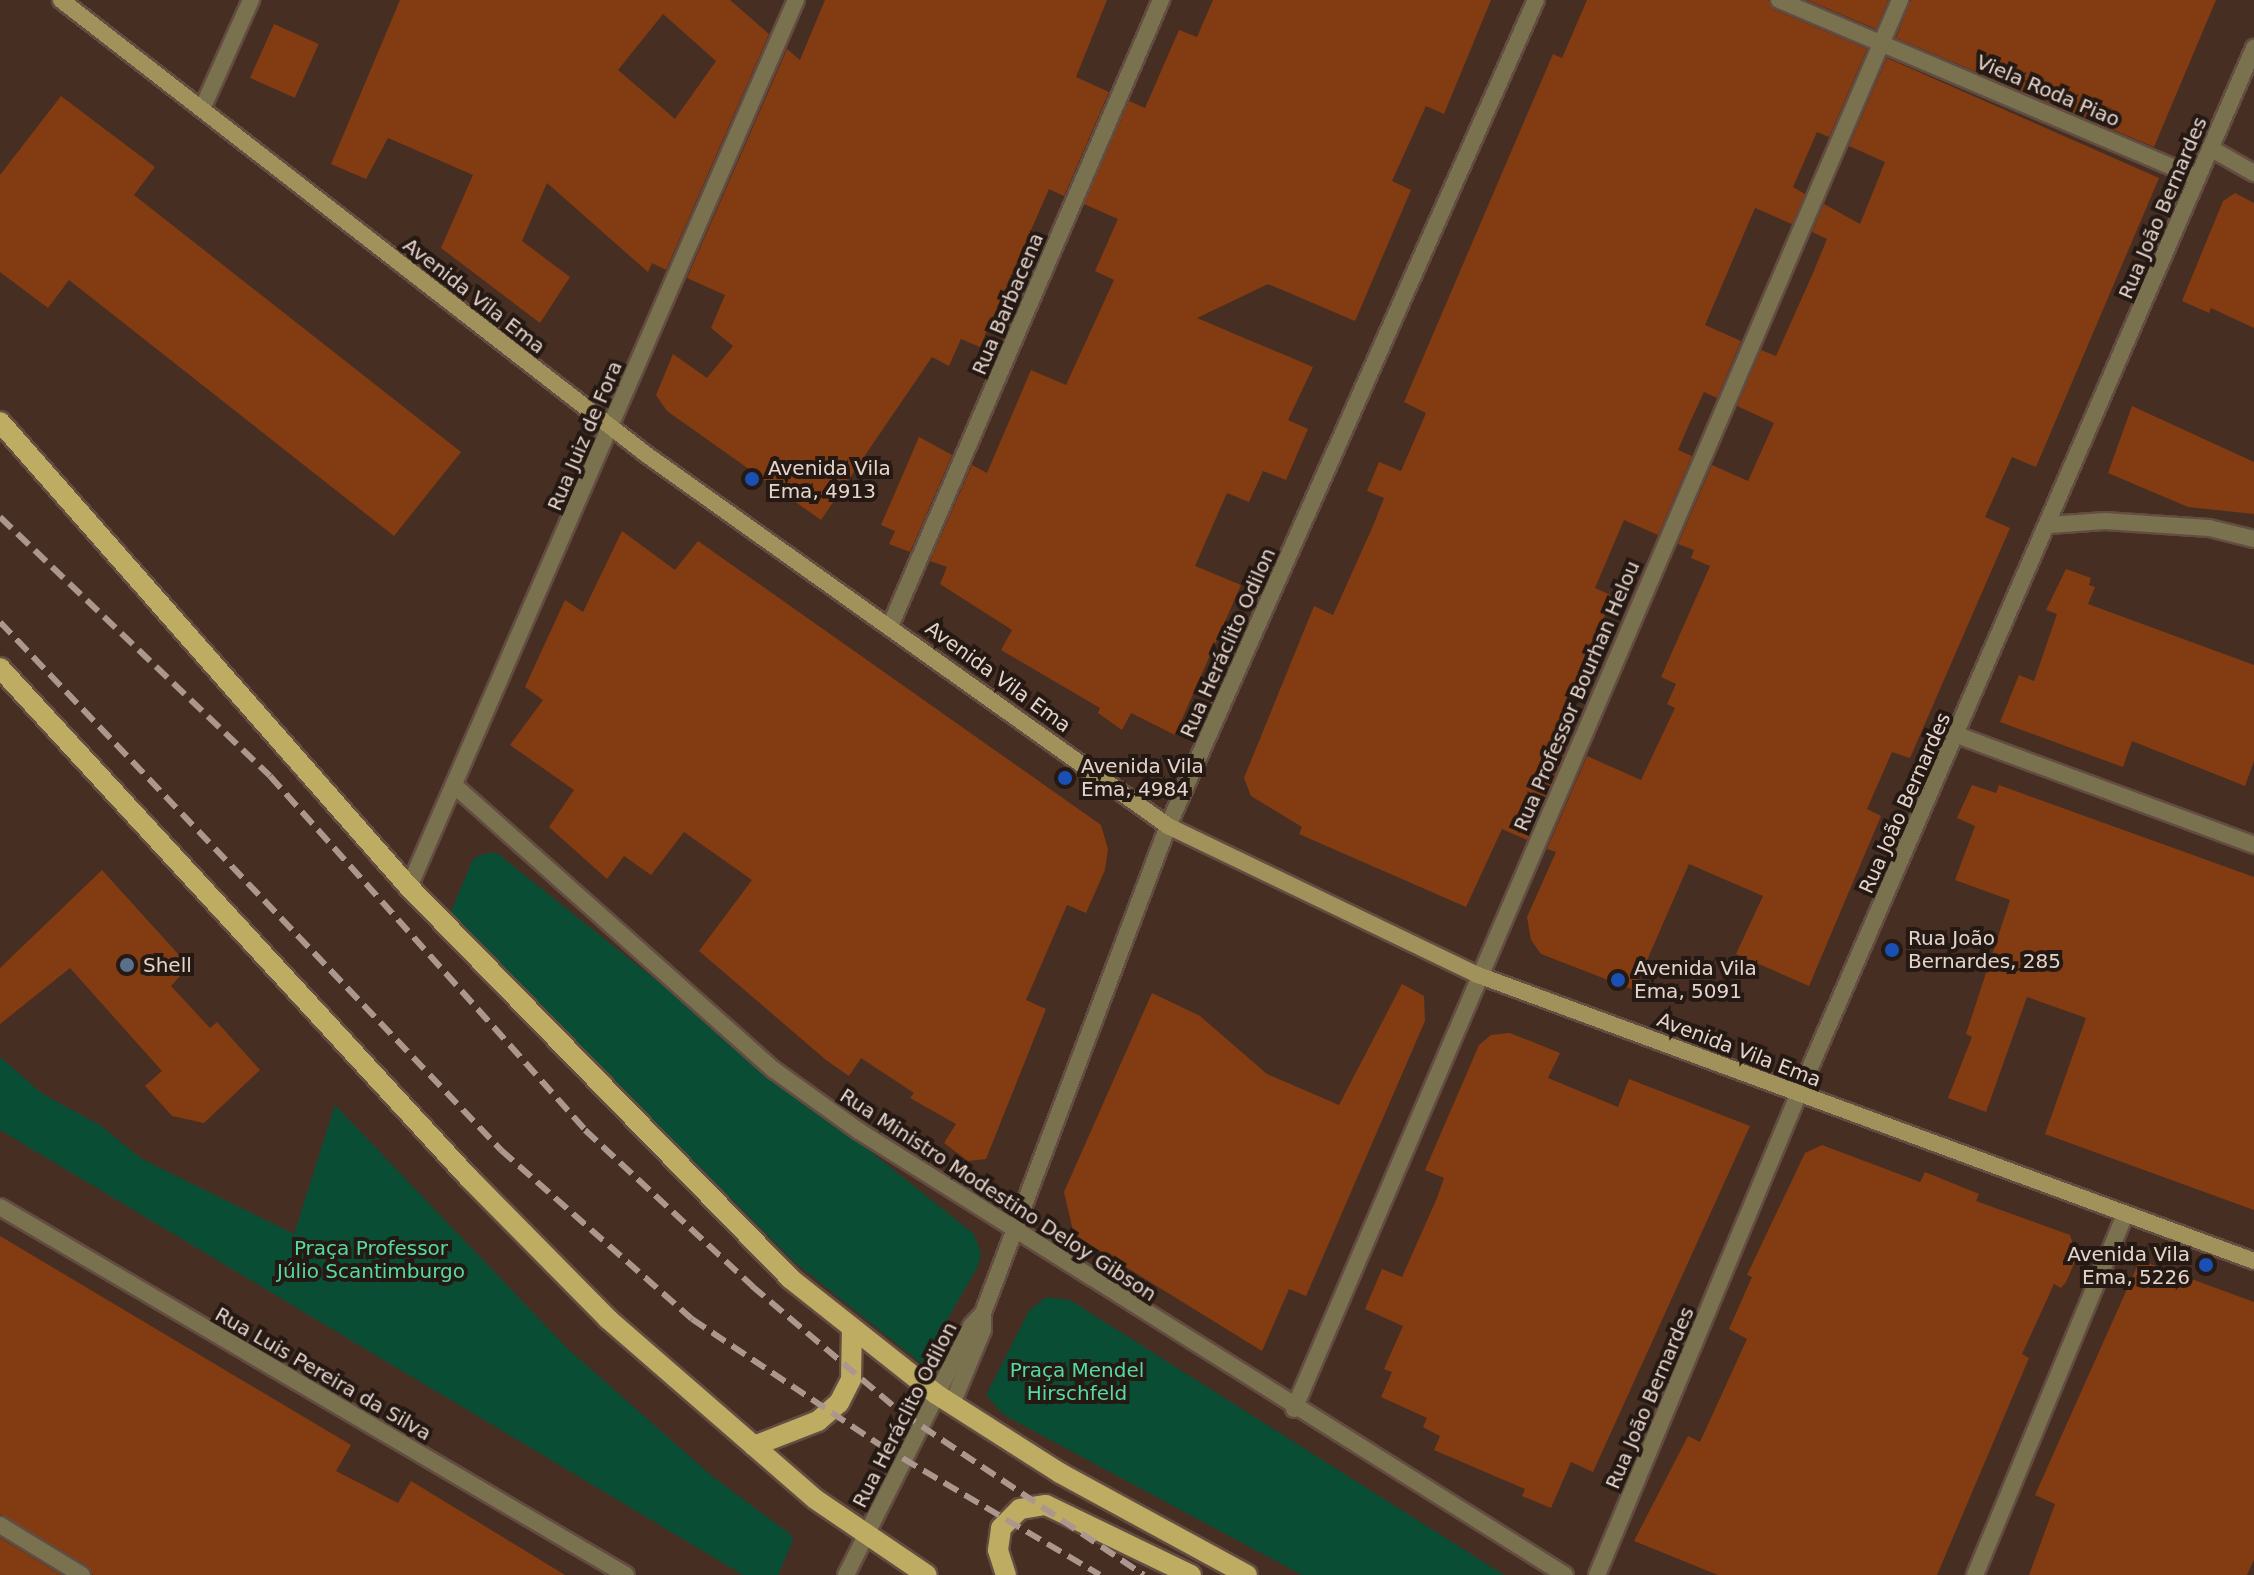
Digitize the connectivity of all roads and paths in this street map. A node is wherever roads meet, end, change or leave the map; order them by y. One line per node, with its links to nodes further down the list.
1 (61, 0): 10 (main road, Avenida Vila Ema)
2 (251, 0): 10 (street)
3 (796, 0): 15 (street, Rua Juiz de Fora)
4 (1161, 0): 18 (street, Rua Barbacena)
5 (1536, 0): 22 (street, Rua Heráclito Odilon)
6 (1779, 0): 8 (street, Viela Roda Piao)
7 (1900, 0): 8 (street, Rua Professor Bourhan Helou)
8 (1882, 43): 13 (street, Viela Roda Piao); 25 (street, Rua Professor Bourhan Helou)
9 (2254, 48): 11 (street, Rua João Bernardes)
10 (202, 109): 15 (main road, Avenida Vila Ema)
11 (2210, 148): 12 (street); 13 (street, Rua João Bernardes)
12 (2254, 173)
13 (2198, 178): 16 (street, Rua João Bernardes)
14 (0, 422): 24 (main road)
15 (611, 428): 18 (main road, Avenida Vila Ema); 21 (street, Rua Juiz de Fora)
16 (2049, 525): 17 (street); 20 (street, Rua João Bernardes)
17 (2254, 539)
18 (891, 624): 22 (main road, Avenida Vila Ema)
19 (0, 668): 34 (main road)
20 (1957, 735): 23 (street); 26 (street, Rua João Bernardes)
21 (455, 786): 24 (street, Rua Juiz de Fora); 29 (street, Rua Ministro Modestino Deloy Gibson)
22 (1168, 826): 25 (main road, Avenida Vila Ema); 29 (street, Rua Heráclito Odilon)
23 (2254, 845)
24 (409, 887): 31 (main road)
25 (1478, 975): 26 (main road, Avenida Vila Ema); 33 (street, Rua Professor Bourhan Helou)
26 (1799, 1093): 28 (main road, Avenida Vila Ema); 45 (street, Rua João Bernardes)
27 (0, 1207): 38 (street, Rua Luis Pereira da Silva)
28 (2124, 1217): 30 (main road, Avenida Vila Ema); 46 (street)
29 (1016, 1233): 32 (street, Rua Heráclito Odilon); 33 (street, Rua Ministro Modestino Deloy Gibson)
30 (2254, 1261)
31 (852, 1329): 32 (main road); 34 (main road)
32 (944, 1399): 36 (street, Rua Heráclito Odilon); 43 (main road)
33 (1294, 1409): 44 (street, Rua Ministro Modestino Deloy Gibson)
34 (754, 1446): 36 (main road)
35 (0, 1525): 37 (street)
36 (867, 1537): 39 (street, Rua Heráclito Odilon); 40 (main road)
37 (82, 1575)
38 (626, 1575)
39 (846, 1575)
40 (927, 1575)
41 (1006, 1575): 42 (main road)
42 (1191, 1575)
43 (1247, 1575)
44 (1565, 1575)
45 (1597, 1575)
46 (1975, 1575)

